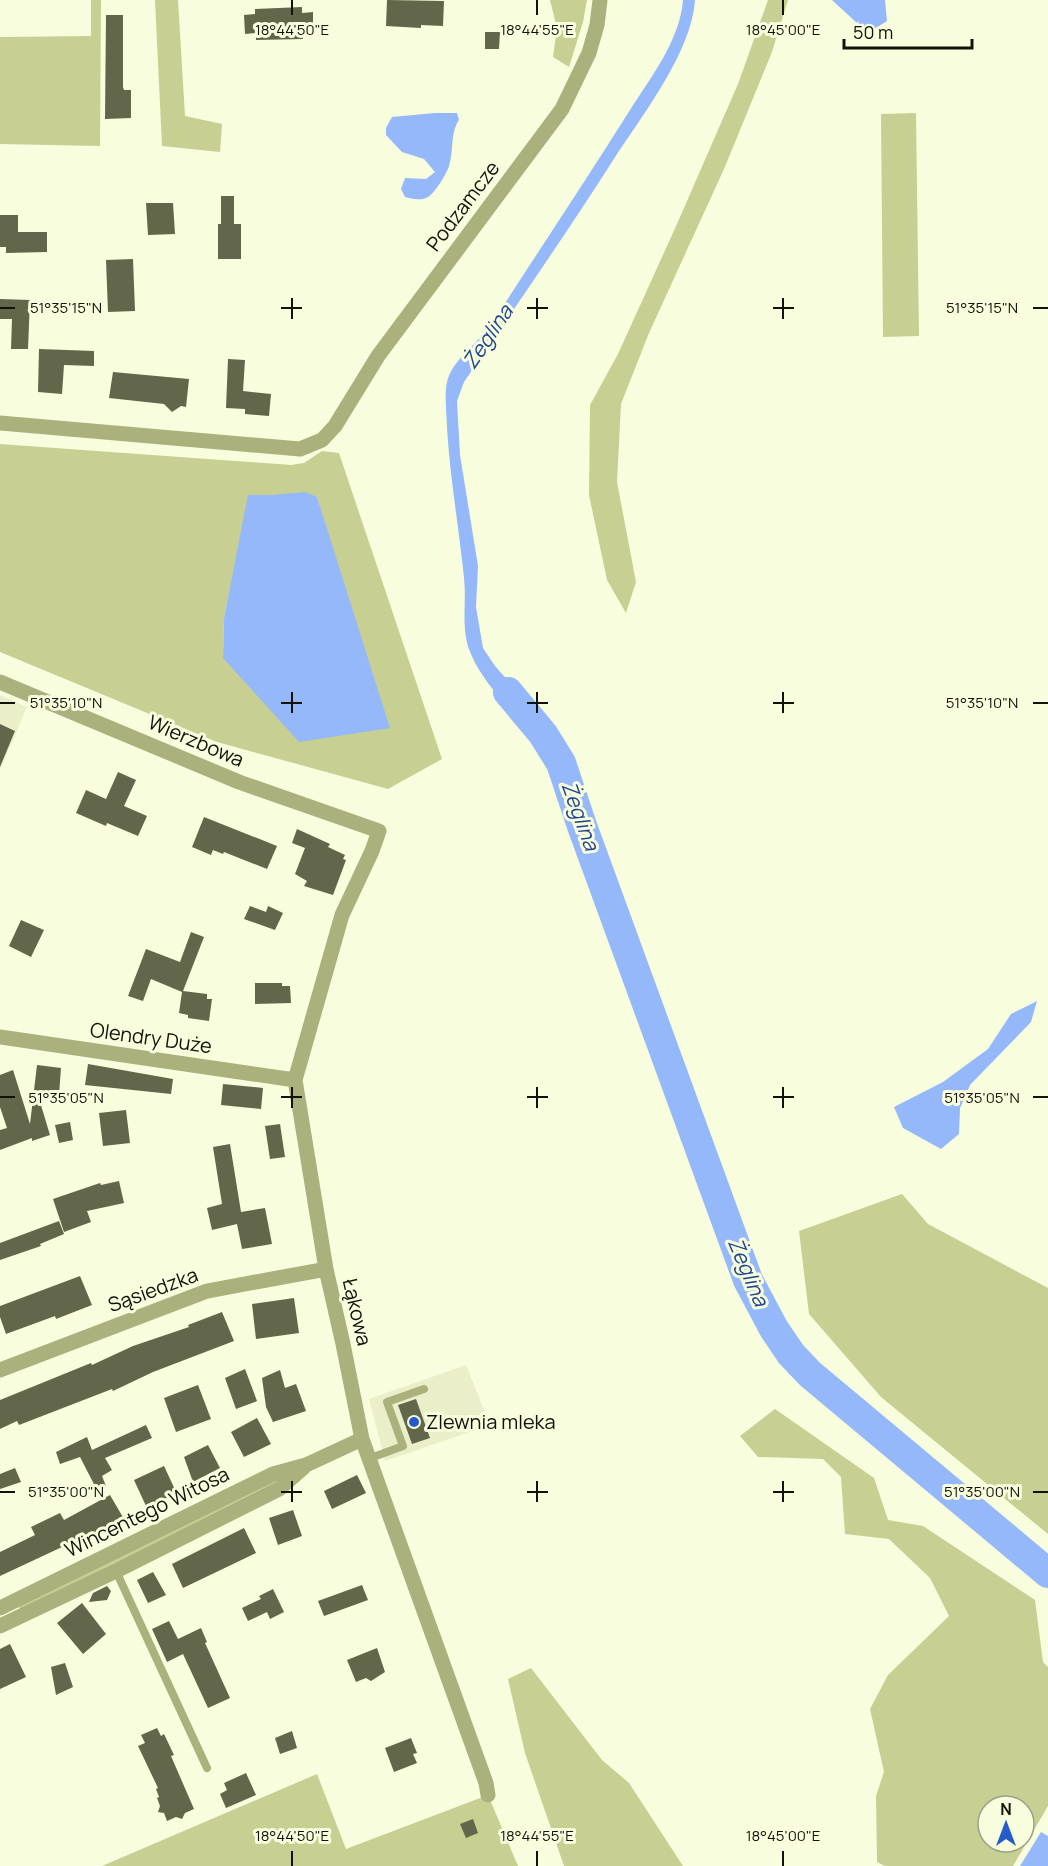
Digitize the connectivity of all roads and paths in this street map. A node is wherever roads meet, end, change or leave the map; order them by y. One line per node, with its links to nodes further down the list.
1 (600, 0): 2 (street, Podzamcze)
2 (0, 423)
3 (0, 682): 4 (street, Wierzbowa)
4 (379, 831): 6 (street, Łąkowa)
5 (0, 1037): 6 (street, Olendry Duże)
6 (295, 1080): 7 (street, Łąkowa)
7 (326, 1269): 8 (street, Sąsiedzka); 10 (street, Łąkowa)
8 (0, 1370)
9 (424, 1389): 11 (lane)
10 (362, 1439): 11 (street, Łąkowa); 12 (street, Wincentego Witosa)
11 (368, 1459): 18 (street, Łąkowa)
12 (306, 1465): 13 (street, Wincentego Witosa); 14 (street, Wincentego Witosa)
13 (116, 1571): 15 (street, Wincentego Witosa); 17 (lane, Wincentego Witosa)
14 (4, 1606): 15 (street, Wincentego Witosa)
15 (15, 1618): 16 (street, Wincentego Witosa)
16 (0, 1626)
17 (207, 1768)
18 (488, 1795)

